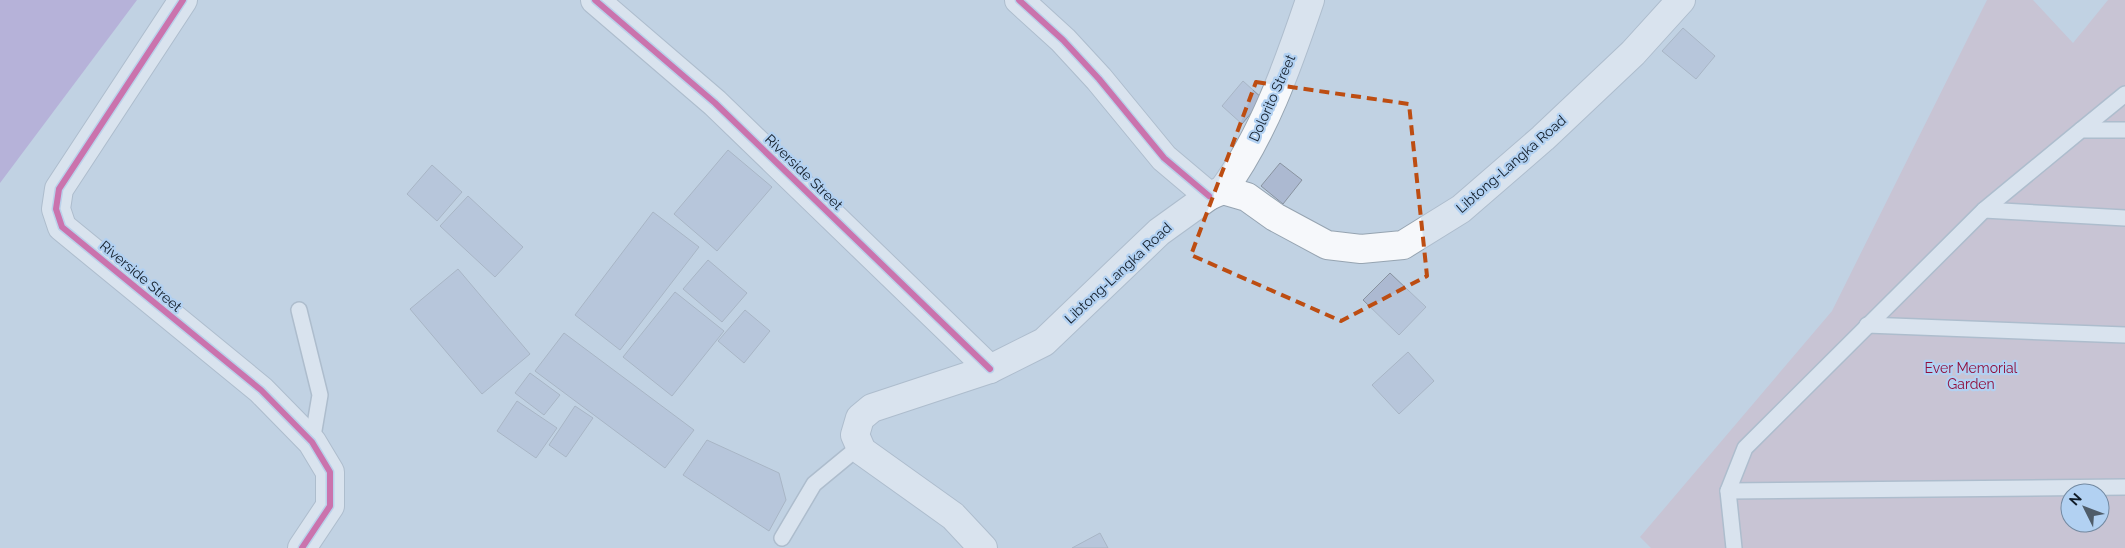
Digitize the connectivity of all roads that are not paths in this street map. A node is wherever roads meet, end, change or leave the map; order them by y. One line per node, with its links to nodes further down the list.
1 (183, 0): 16 (street, Riverside Street)
2 (595, 0): 15 (street, Riverside Street)
3 (1019, 0): 9 (street)
4 (1310, 0): 9 (street, Dolorito Street)
5 (1682, 0): 9 (street, Libtong-Langka Road)
6 (2125, 94): 7 (lane)
7 (2081, 130): 8 (lane); 10 (lane)
8 (2125, 130)
9 (1216, 193): 15 (street, Libtong-Langka Road)
10 (1984, 210): 11 (lane); 13 (lane)
11 (2125, 218)
12 (299, 310): 16 (lane)
13 (1867, 325): 14 (lane); 19 (lane)
14 (2125, 335)
15 (990, 369): 17 (street, Libtong-Langka Road)
16 (312, 442): 21 (street, Riverside Street)
17 (860, 446): 20 (lane); 22 (street)
18 (2125, 486): 19 (lane)
19 (1728, 491): 23 (lane)
20 (782, 538)
21 (302, 548)
22 (983, 548)
23 (1734, 548)

